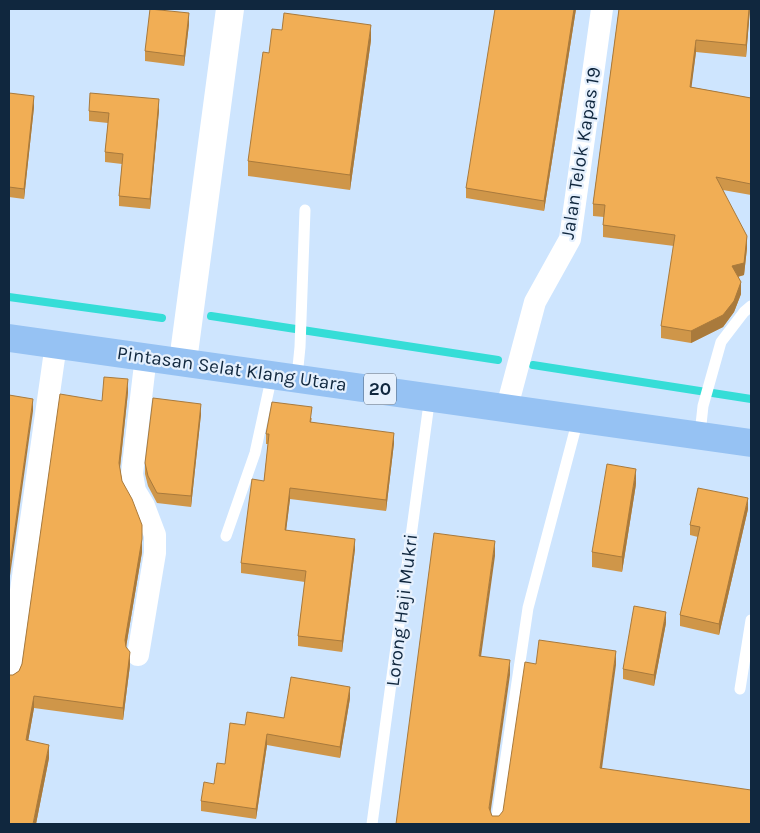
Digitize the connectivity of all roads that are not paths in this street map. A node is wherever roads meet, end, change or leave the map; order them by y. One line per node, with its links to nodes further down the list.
1 (230, 9): 8 (street)
2 (602, 9): 11 (street, Jalan Telok Kapas 19)
3 (305, 210): 9 (lane)
4 (751, 306): 13 (lane)
5 (9, 338): 6 (highway, Pintasan Selat Klang Utara / 20)
6 (56, 344): 7 (highway, Pintasan Selat Klang Utara / 20); 18 (street)
7 (146, 356): 8 (highway, Pintasan Selat Klang Utara / 20); 17 (street)
8 (183, 361): 9 (highway, Pintasan Selat Klang Utara / 20)
9 (284, 376): 10 (highway, Pintasan Selat Klang Utara / 20); 15 (lane)
10 (430, 396): 11 (highway, Pintasan Selat Klang Utara / 20); 20 (lane, Lorong Haji Mukri)
11 (507, 407): 12 (highway, Pintasan Selat Klang Utara / 20)
12 (579, 417): 13 (highway, Pintasan Selat Klang Utara / 20); 21 (lane)
13 (700, 434): 14 (highway, Pintasan Selat Klang Utara / 20)
14 (751, 443)
15 (226, 536)
16 (751, 620): 19 (lane)
17 (138, 655)
18 (9, 676)
19 (740, 688)
20 (372, 824)
21 (496, 824)

